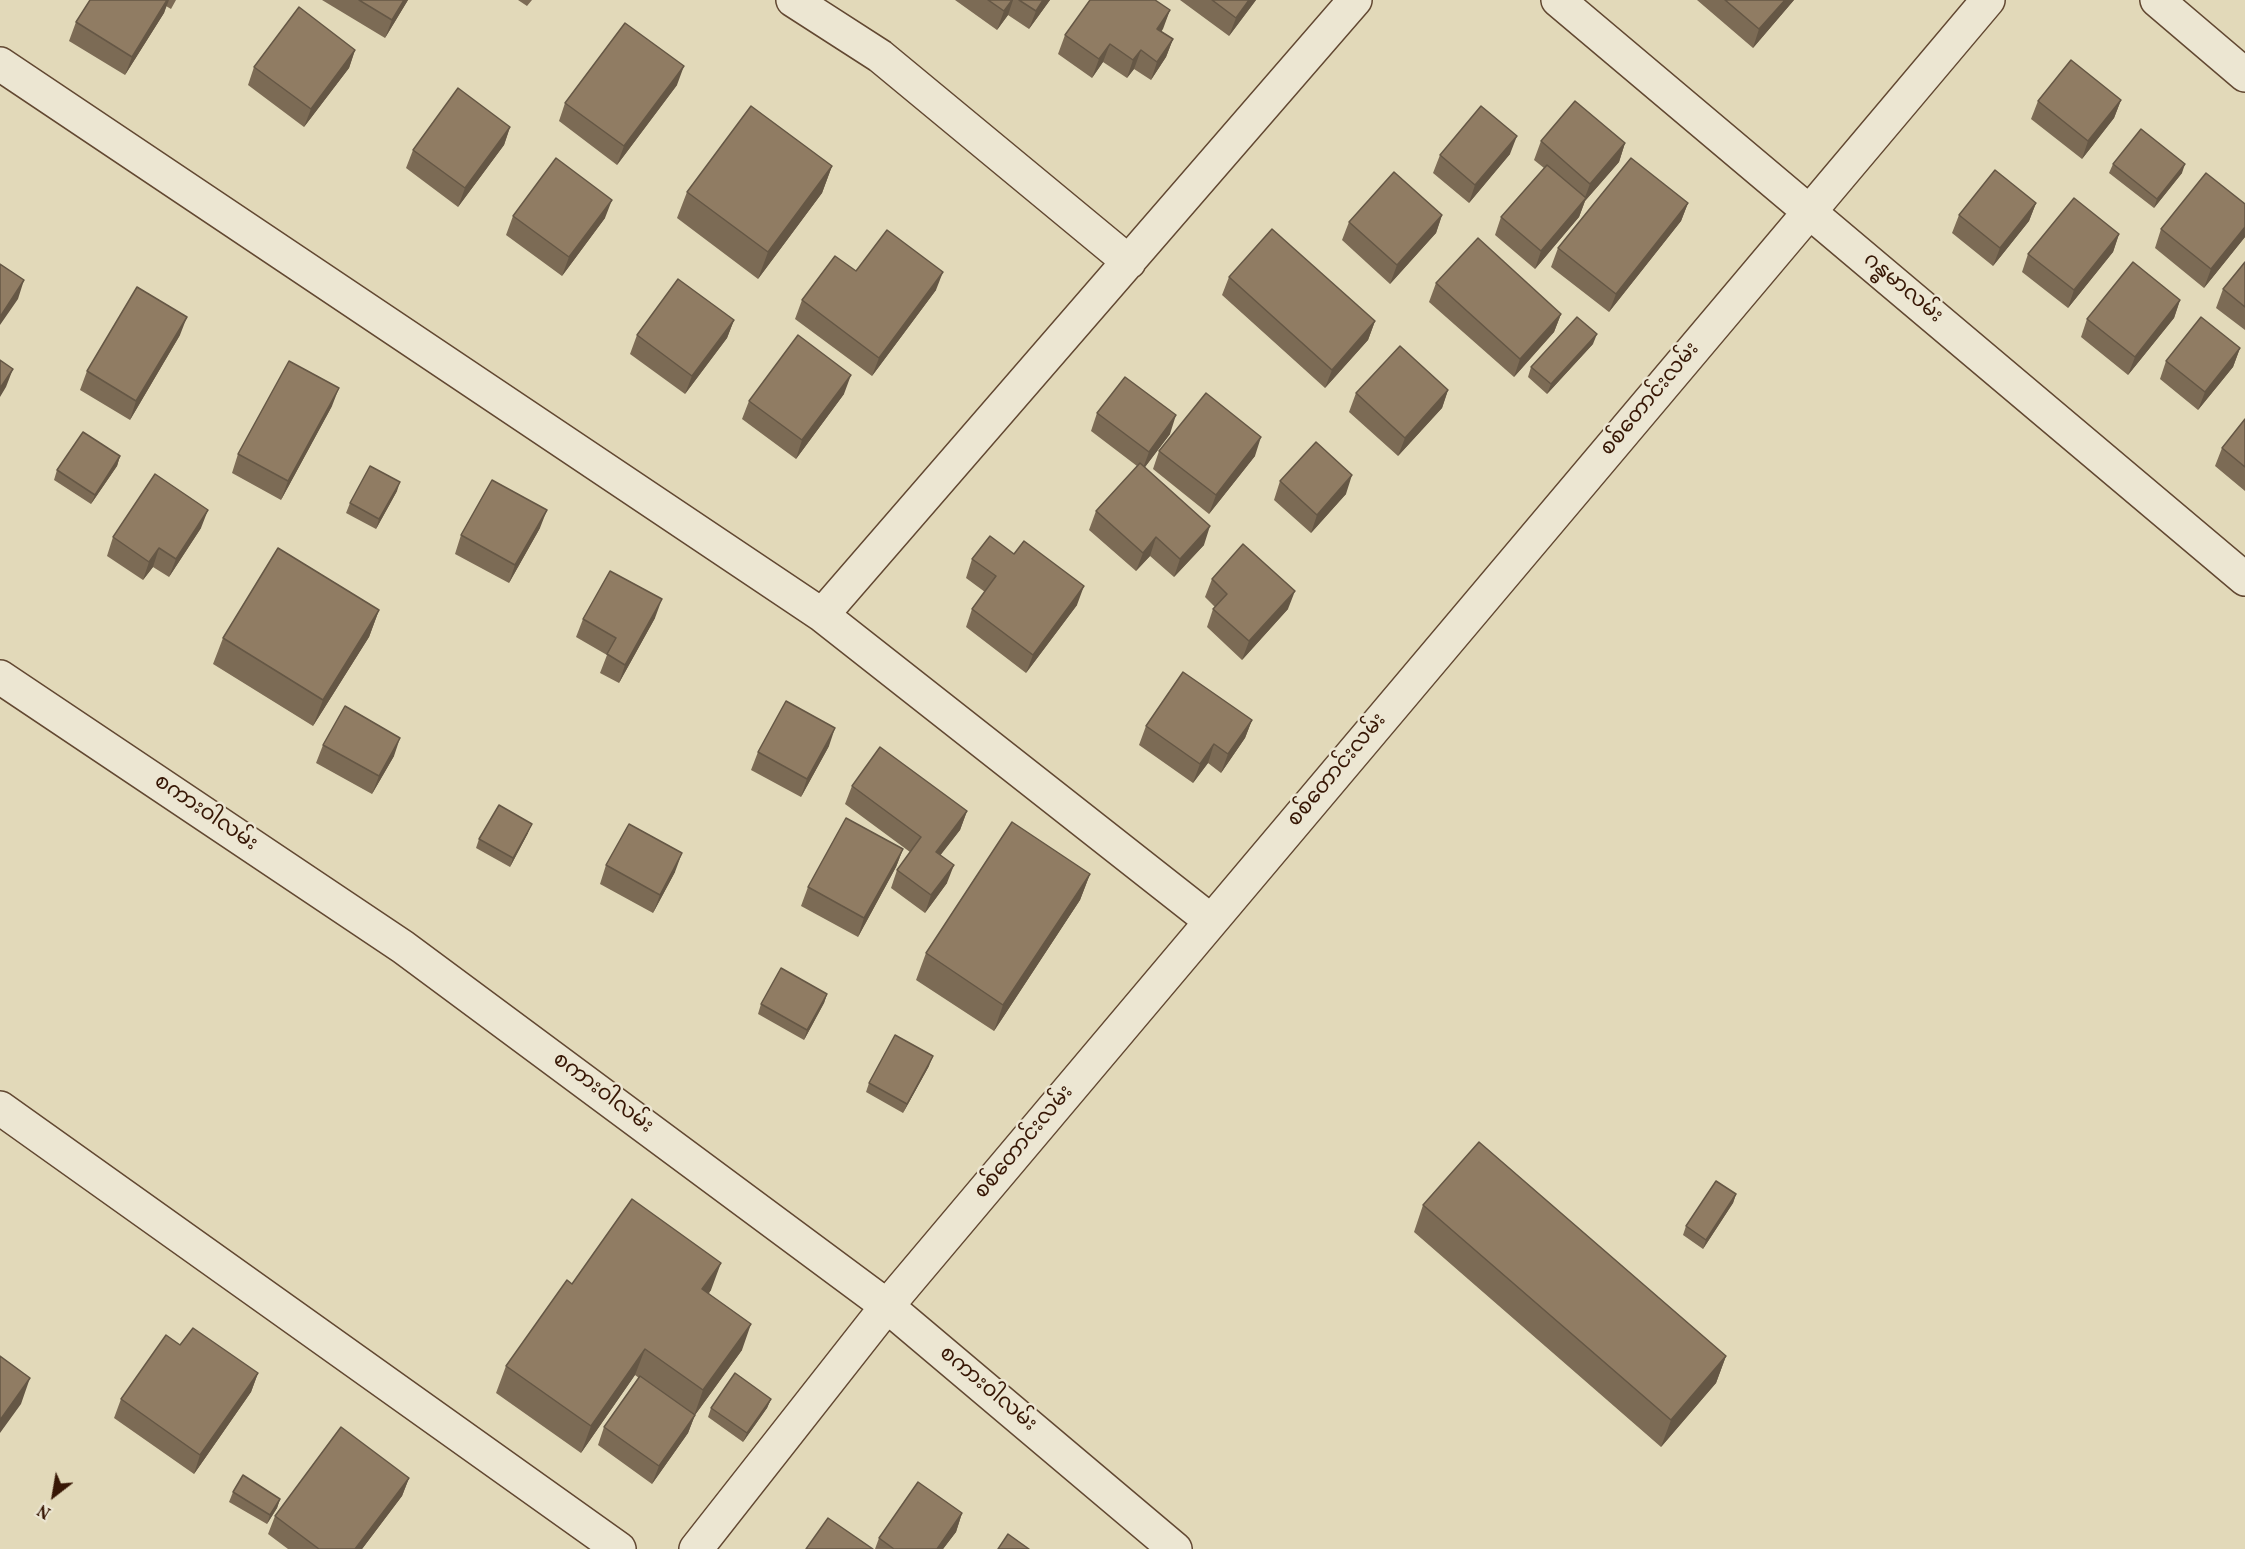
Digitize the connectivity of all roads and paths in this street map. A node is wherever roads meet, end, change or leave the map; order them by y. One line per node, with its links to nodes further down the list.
1 (793, 0): 9 (street)
2 (1355, 0): 9 (street)
3 (1558, 0): 8 (street, ဂန္ဓမာလမ်း)
4 (1988, 0): 8 (street, စစ်တောင်းလမ်း)
5 (2157, 0): 7 (street)
6 (0, 64): 11 (street)
7 (2245, 75)
8 (1810, 212): 10 (street, ဂန္ဓမာလမ်း); 13 (street, စစ်တောင်းလမ်း)
9 (1129, 262): 11 (street)
10 (2245, 579)
11 (822, 615): 13 (street)
12 (0, 677): 15 (street, စကားဝါလမ်း)
13 (1211, 921): 15 (street, စစ်တောင်းလမ်း)
14 (0, 1108): 16 (street)
15 (887, 1306): 17 (street, စစ်တောင်းလမ်း); 18 (street, စကားဝါလမ်း)
16 (619, 1549)
17 (696, 1549)
18 (1175, 1549)

